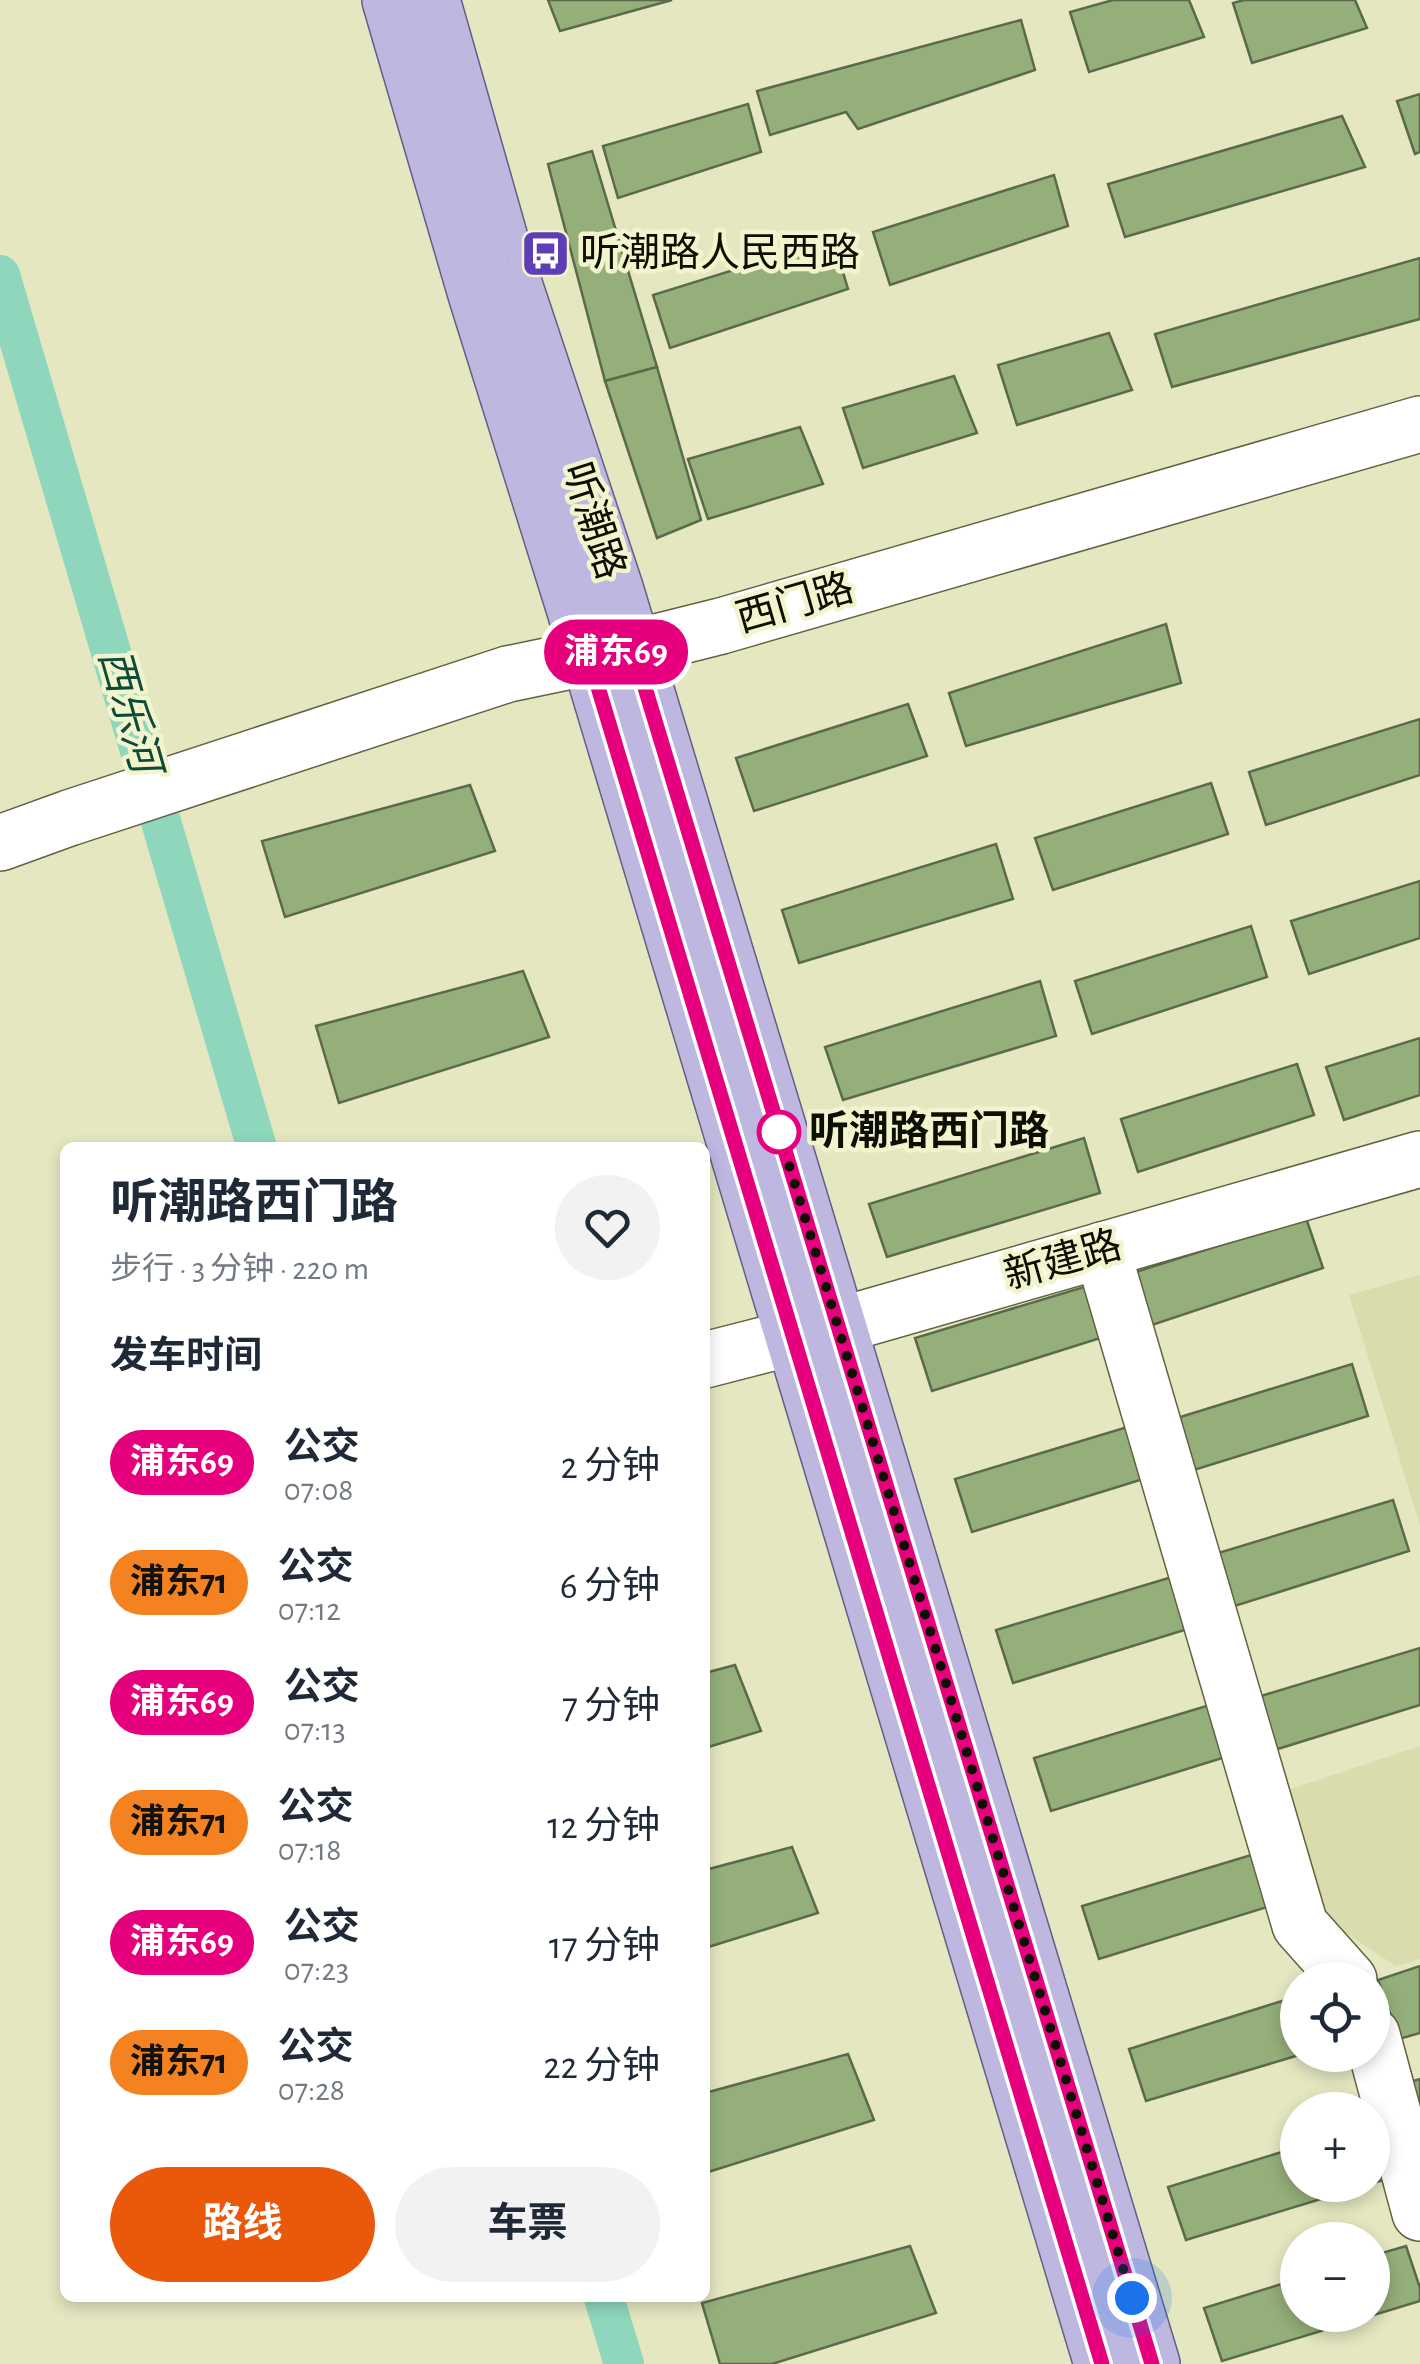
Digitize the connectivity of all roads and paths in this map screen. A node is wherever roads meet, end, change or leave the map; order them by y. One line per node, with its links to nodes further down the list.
1 (390, 0): 4 (main road, 听潮路)
2 (432, 0): 4 (main road, 听潮路)
3 (1420, 424): 4 (street, 西门路)
4 (611, 653): 5 (street, 西门路); 8 (main road, 听潮路)
5 (0, 843)
6 (1420, 1159): 7 (street, 新建路)
7 (1102, 1250): 8 (street, 新建路); 10 (street)
8 (815, 1331): 9 (street, 新建路); 13 (main road, 听潮路); 14 (main road, 听潮路)
9 (710, 1359)
10 (1333, 1962)
11 (1382, 2072): 12 (street)
12 (1420, 2213)
13 (1102, 2364)
14 (1152, 2364)

